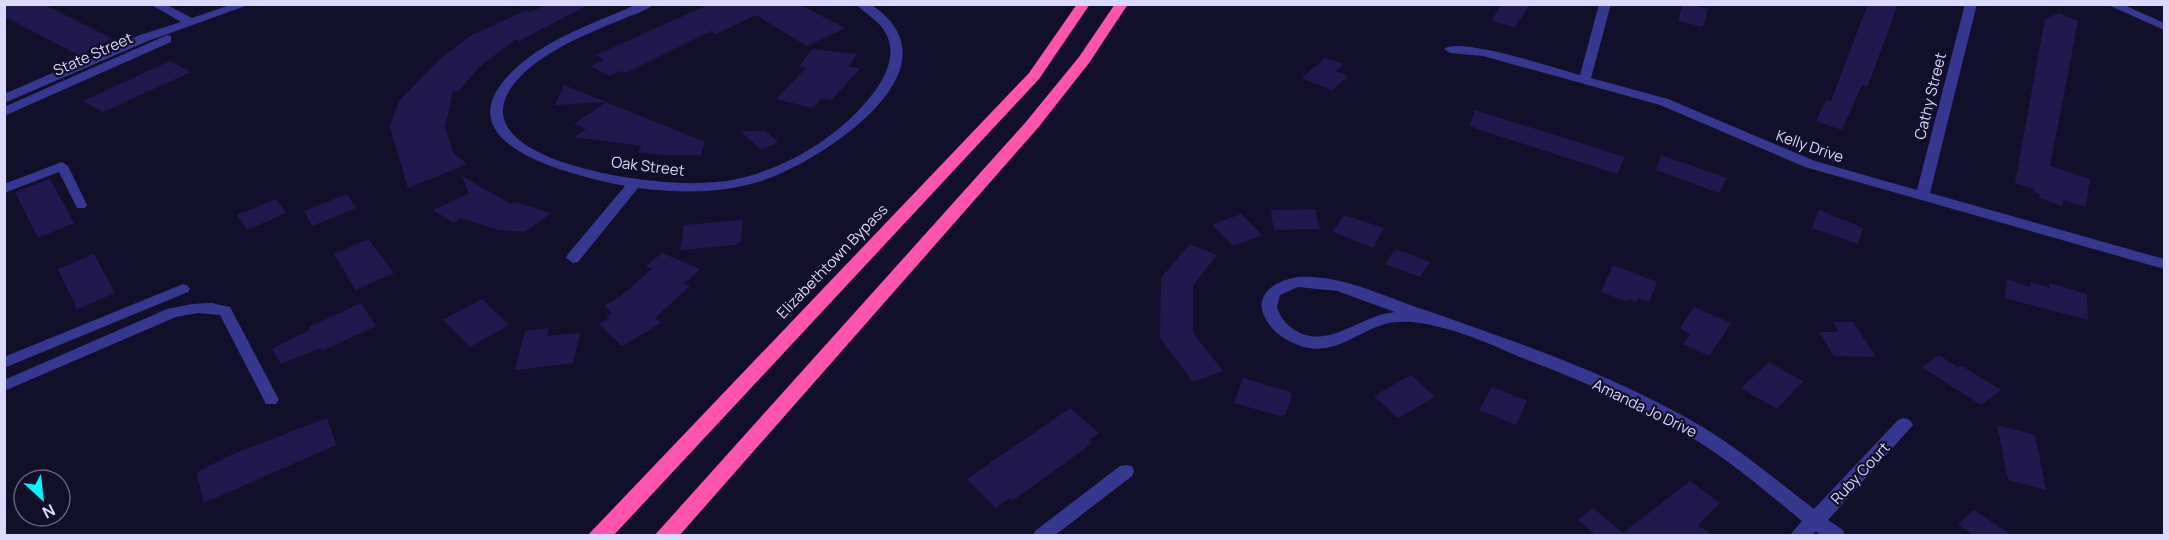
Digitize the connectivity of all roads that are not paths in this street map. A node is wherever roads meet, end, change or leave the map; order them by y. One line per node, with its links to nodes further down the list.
1 (155, 4): 10 (street)
2 (246, 4): 10 (street, State Street)
3 (649, 4): 16 (street, Oak Street)
4 (861, 4): 16 (street, Oak Street)
5 (1084, 4): 30 (highway, Elizabethtown Bypass)
6 (1122, 4): 31 (highway)
7 (1605, 4): 13 (street)
8 (1971, 4): 18 (street, Cathy Street)
9 (2111, 4): 11 (street)
10 (192, 23): 14 (street, State Street); 15 (street, State Street)
11 (2164, 27)
12 (1450, 49): 13 (street, Kelly Drive)
13 (1586, 78): 18 (street, Kelly Drive)
14 (4, 99)
15 (4, 111)
16 (635, 183): 20 (street)
17 (4, 189): 19 (lane)
18 (1922, 196): 21 (street, Kelly Drive)
19 (81, 205)
20 (573, 258)
21 (2164, 264)
22 (183, 289): 24 (lane)
23 (1433, 320): 23 (street, Amanda Jo Drive); 29 (street, Amanda Jo Drive)
24 (4, 363)
25 (4, 386): 26 (lane)
26 (271, 400)
27 (1904, 426): 29 (street, Ruby Court)
28 (1126, 471): 32 (lane)
29 (1815, 521): 33 (street, Ruby Court); 34 (street, Amanda Jo Drive)
30 (598, 536)
31 (665, 536)
32 (1041, 536)
33 (1798, 536)
34 (1836, 536)

